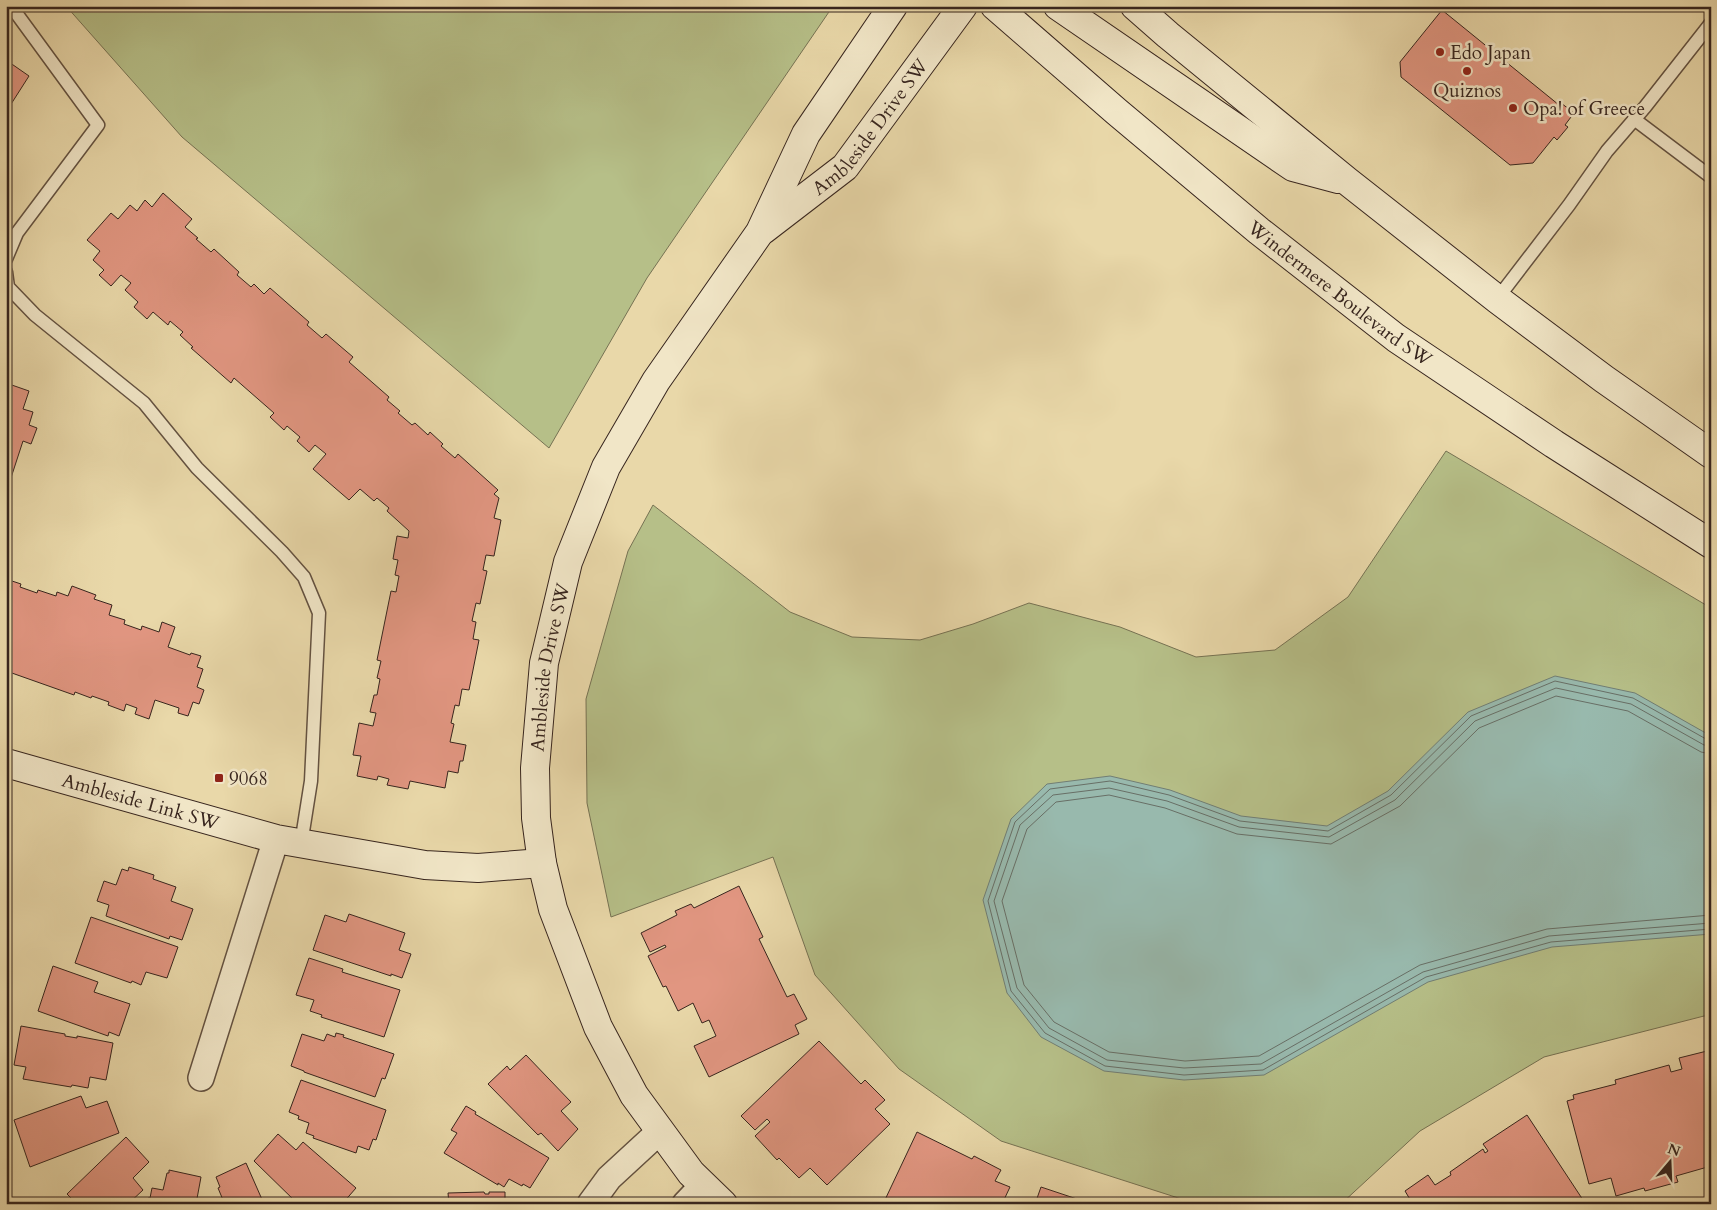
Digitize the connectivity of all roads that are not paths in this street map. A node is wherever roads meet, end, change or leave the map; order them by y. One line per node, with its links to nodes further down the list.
1 (11, 6): 12 (lane)
2 (893, 6): 11 (street, Ambleside Drive SW)
3 (963, 6): 11 (street, Ambleside Drive SW)
4 (995, 6): 16 (street, Windermere Boulevard SW)
5 (1058, 6): 10 (street)
6 (1136, 6): 10 (street)
7 (1711, 24): 8 (lane)
8 (1634, 119): 9 (lane); 14 (lane)
9 (1711, 177)
10 (1347, 181): 14 (street)
11 (760, 232): 19 (street, Ambleside Drive SW)
12 (6, 258)
13 (6, 272): 18 (lane)
14 (1497, 299): 15 (street)
15 (1711, 454)
16 (1711, 544)
17 (6, 763): 18 (street, Ambleside Link SW)
18 (288, 841): 19 (street, Ambleside Link SW); 20 (street)
19 (542, 863): 21 (street, Ambleside Drive SW)
20 (201, 1078)
21 (660, 1131): 22 (street, Ambleside Drive SW); 23 (street)
22 (694, 1194): 24 (street, Ambleside Drive SW)
23 (590, 1204)
24 (723, 1204)

